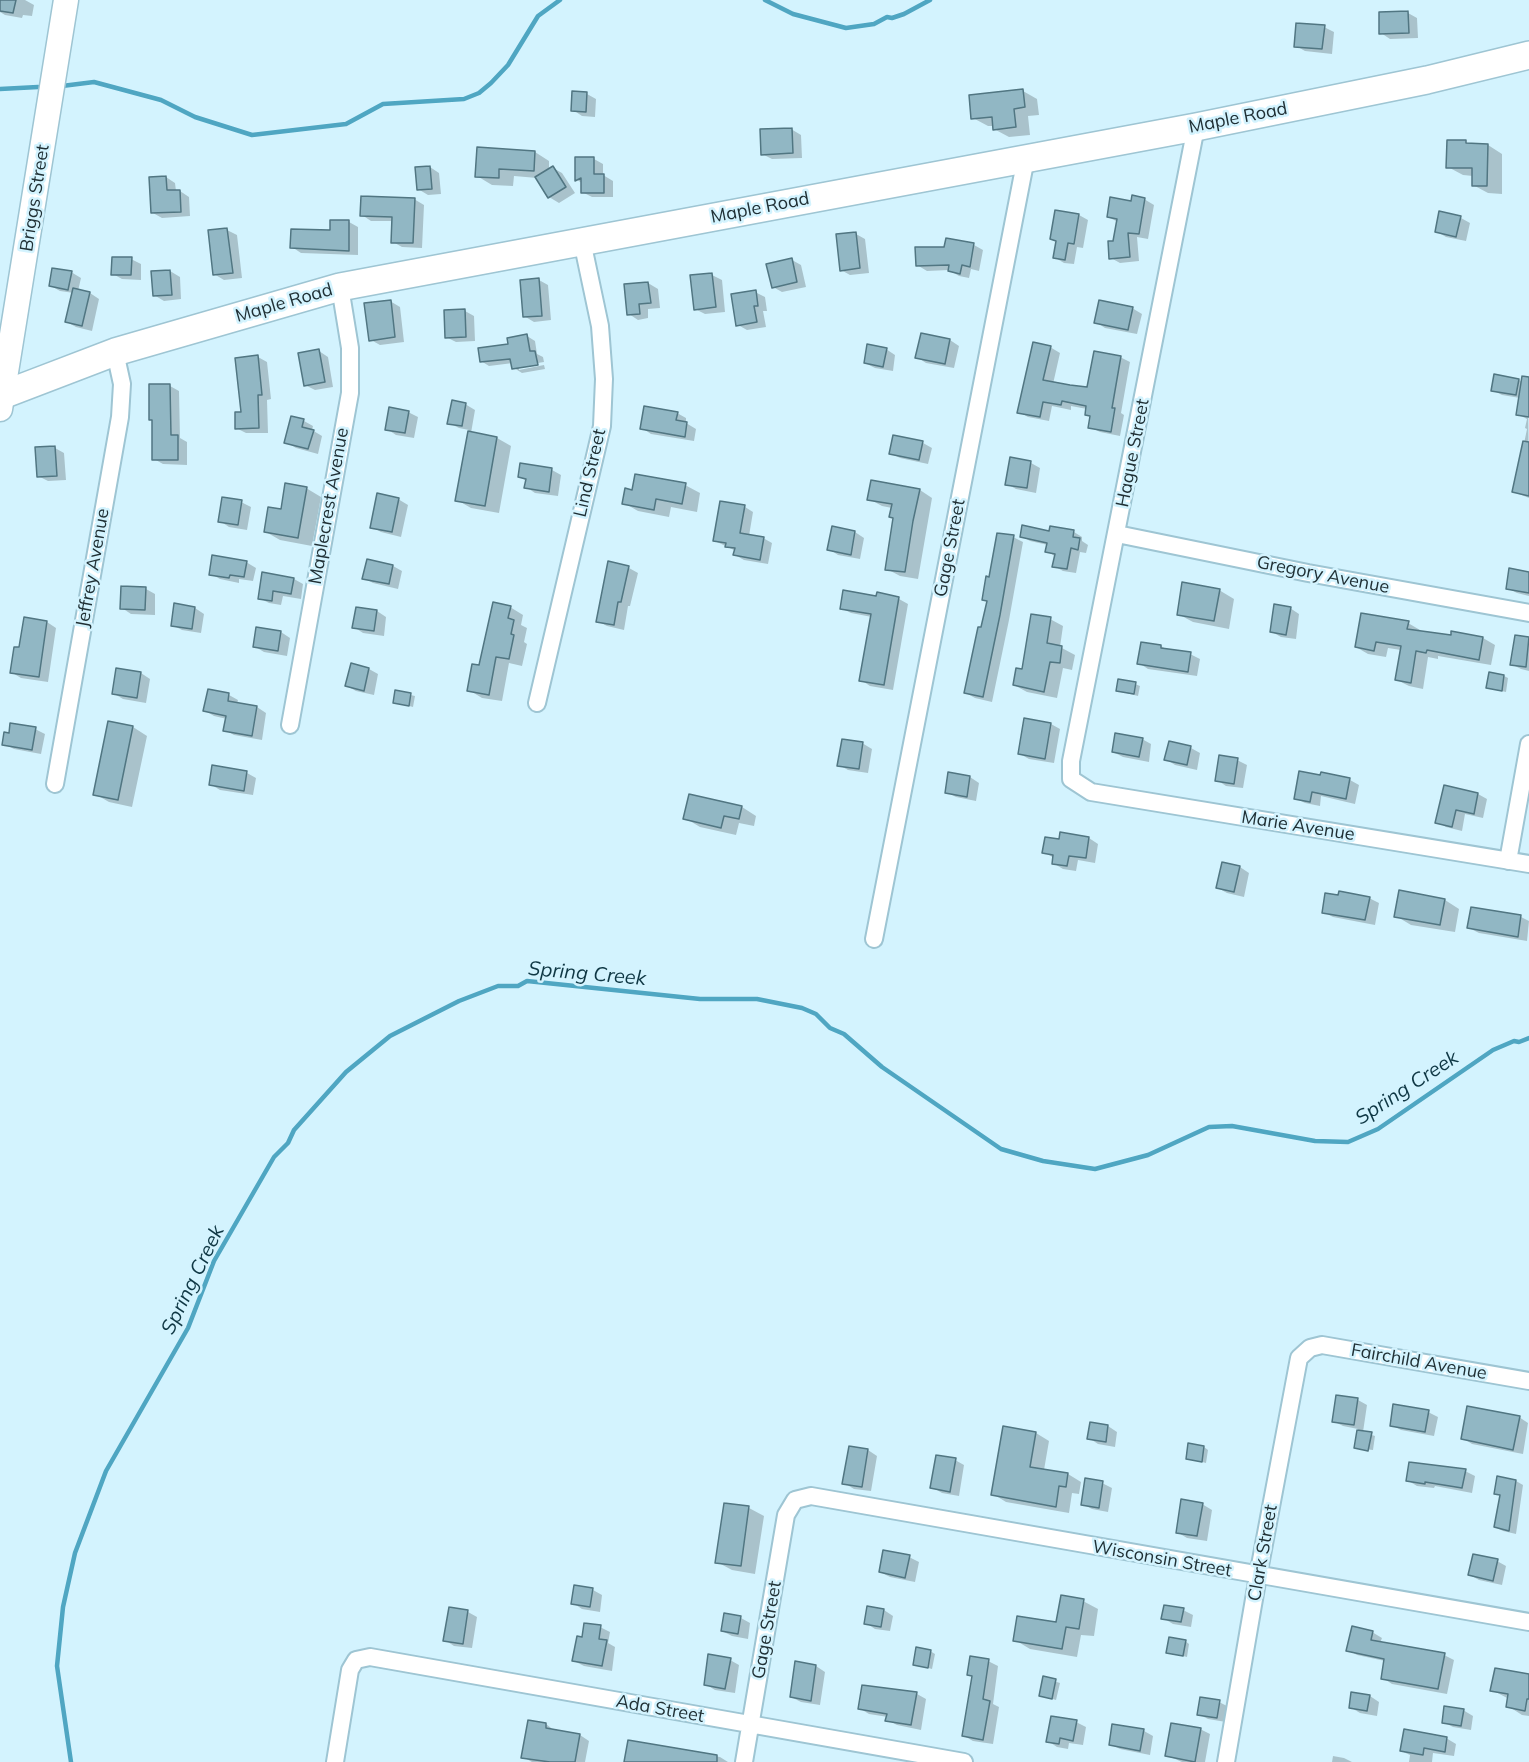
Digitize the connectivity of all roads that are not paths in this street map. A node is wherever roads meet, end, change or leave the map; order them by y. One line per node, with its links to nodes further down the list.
1 (66, 0): 8 (street, Briggs Street)
2 (1529, 55): 3 (main road, Maple Road)
3 (1196, 127): 4 (main road, Maple Road); 9 (street, Hague Street)
4 (1026, 158): 5 (main road, Maple Road); 18 (street, Gage Street)
5 (582, 241): 6 (main road, Maple Road); 11 (street, Lind Street)
6 (340, 287): 7 (main road, Maple Road); 12 (street, Maplecrest Avenue)
7 (115, 352): 8 (main road, Maple Road); 15 (street, Jeffrey Avenue)
8 (1, 400)
9 (1117, 534): 10 (street, Gregory Avenue); 14 (street, Hague Street)
10 (1529, 613)
11 (537, 703)
12 (290, 725)
13 (1529, 744): 16 (street)
14 (1071, 779): 16 (street, Marie Avenue)
15 (55, 784)
16 (1508, 861): 17 (street, Marie Avenue)
17 (1529, 864)
18 (874, 939)
19 (1310, 1348): 20 (street, Fairchild Avenue); 22 (street, Clark Street)
20 (1529, 1381)
21 (795, 1500): 22 (street, Wisconsin Street); 24 (street, Gage Street)
22 (1258, 1576): 23 (street, Wisconsin Street); 28 (street, Clark Street)
23 (1529, 1622)
24 (750, 1725): 25 (street, Ada Street); 26 (street, Gage Street); 27 (street, Ada Street)
25 (334, 1762)
26 (744, 1762)
27 (964, 1762)
28 (1226, 1762)

